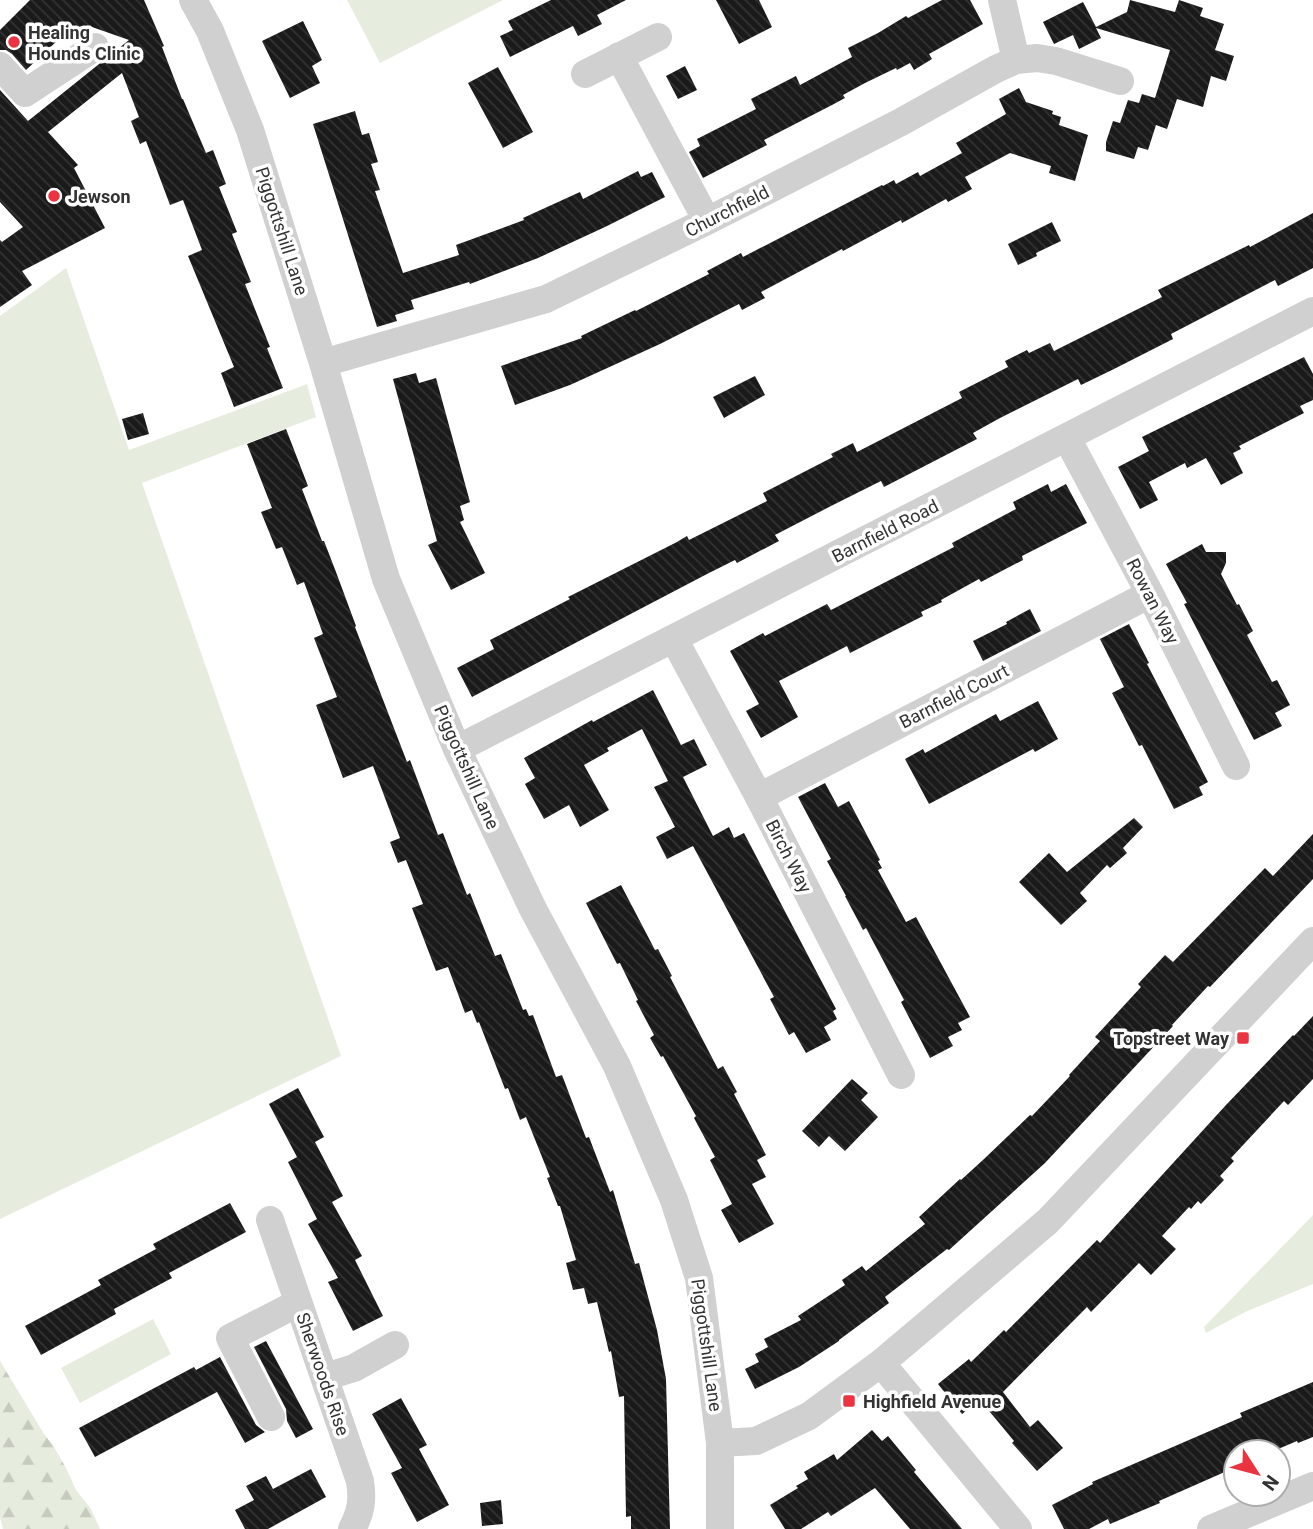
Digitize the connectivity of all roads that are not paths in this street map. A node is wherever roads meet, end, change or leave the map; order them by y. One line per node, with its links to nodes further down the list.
1 (193, 0): 12 (street, Piggottshill Lane)
2 (1002, 0): 6 (street)
3 (658, 37): 5 (street)
4 (95, 47): 7 (street)
5 (620, 56): 8 (street); 10 (street)
6 (1016, 60): 9 (street, Churchfield); 10 (street, Churchfield)
7 (0, 66)
8 (585, 74)
9 (1120, 80)
10 (707, 221): 12 (street, Churchfield)
11 (1313, 311): 13 (street, Barnfield Road)
12 (323, 363): 16 (street, Piggottshill Lane)
13 (1067, 438): 14 (street, Rowan Way); 15 (street, Barnfield Road)
14 (1150, 594): 17 (street, Rowan Way); 18 (street, Barnfield Court)
15 (674, 639): 16 (street, Barnfield Road); 18 (street, Birch Way)
16 (457, 749): 27 (street, Piggottshill Lane)
17 (1236, 766)
18 (759, 797): 20 (street, Birch Way)
19 (1313, 941): 24 (street)
20 (901, 1075)
21 (270, 1220): 22 (street, Sherwoods Rise)
22 (298, 1303): 25 (street, Sherwoods Rise); 26 (street)
23 (395, 1345): 25 (street)
24 (881, 1363): 27 (street); 31 (street)
25 (325, 1377): 29 (street, Sherwoods Rise)
26 (271, 1417)
27 (720, 1443): 30 (street, Piggottshill Lane)
28 (1313, 1486): 32 (street)
29 (352, 1529)
30 (720, 1529)
31 (1018, 1529)
32 (1211, 1529)

